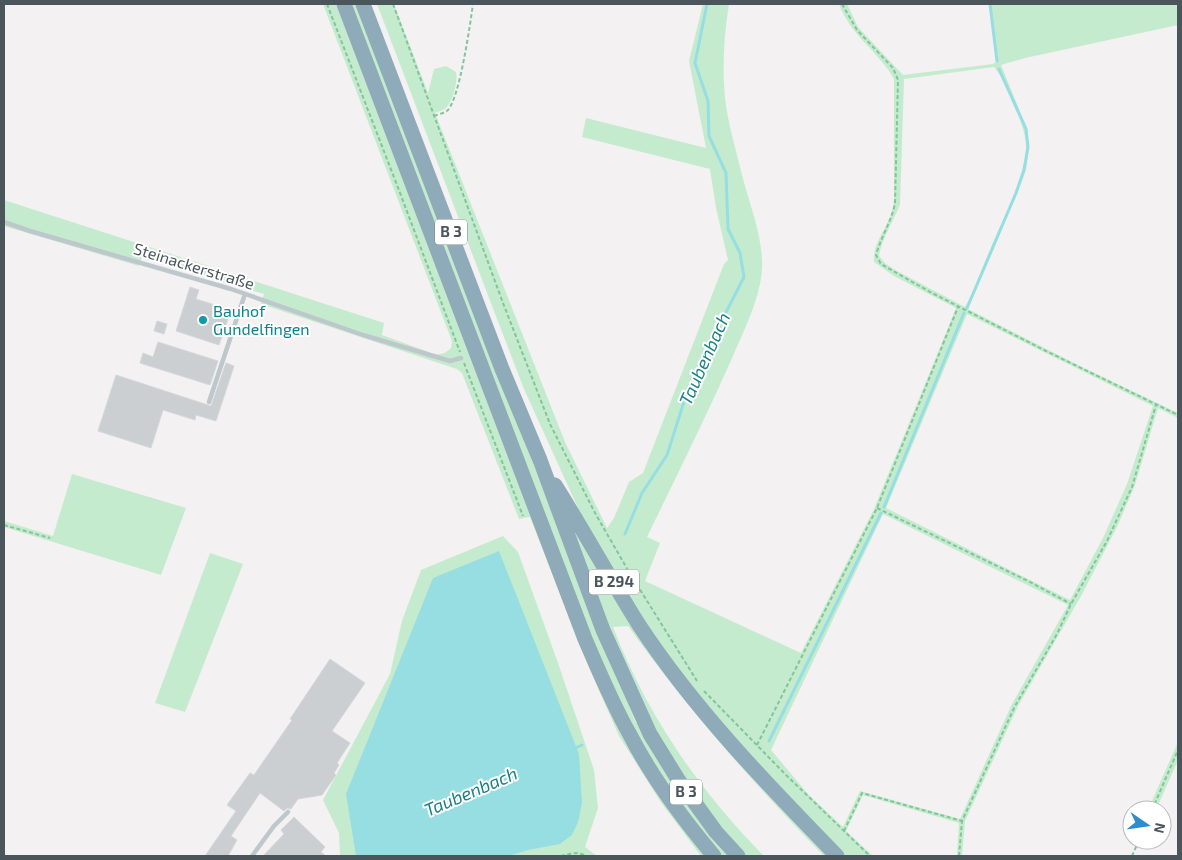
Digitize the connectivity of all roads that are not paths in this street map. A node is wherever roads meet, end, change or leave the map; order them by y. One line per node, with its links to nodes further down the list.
1 (344, 4): 10 (highway, B 3)
2 (363, 4): 7 (highway, B 3)
3 (4, 222): 4 (lane, Steinackerstraße)
4 (245, 294): 5 (lane, Steinackerstraße); 6 (lane)
5 (461, 358)
6 (209, 402)
7 (540, 460): 11 (highway, B 3); 12 (highway, B 294)
8 (288, 812): 9 (lane)
9 (252, 856)
10 (714, 856)
11 (738, 856)
12 (836, 856)

